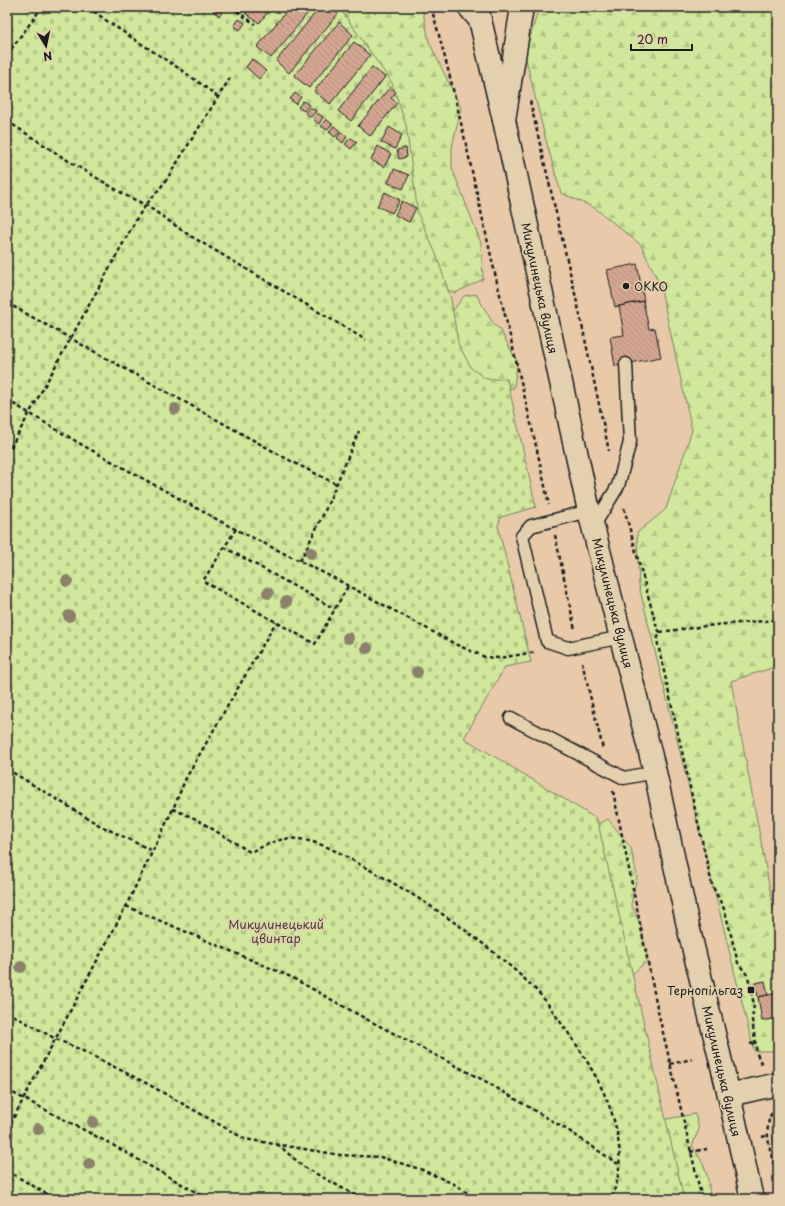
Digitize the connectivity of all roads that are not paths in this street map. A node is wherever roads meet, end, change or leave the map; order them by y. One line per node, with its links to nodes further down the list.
1 (522, 7): 3 (main road)
2 (475, 11): 3 (main road, Микулинецька вулиця)
3 (504, 120): 5 (main road, Микулинецька вулиця)
4 (626, 364): 5 (lane)
5 (591, 519): 6 (main road, Микулинецька вулиця); 6 (lane)
6 (622, 637): 8 (main road, Микулинецька вулиця)
7 (511, 718): 8 (lane)
8 (655, 772): 10 (main road, Микулинецька вулиця)
9 (773, 1085): 10 (main road)
10 (730, 1095): 11 (main road, Микулинецька вулиця)
11 (752, 1199)

